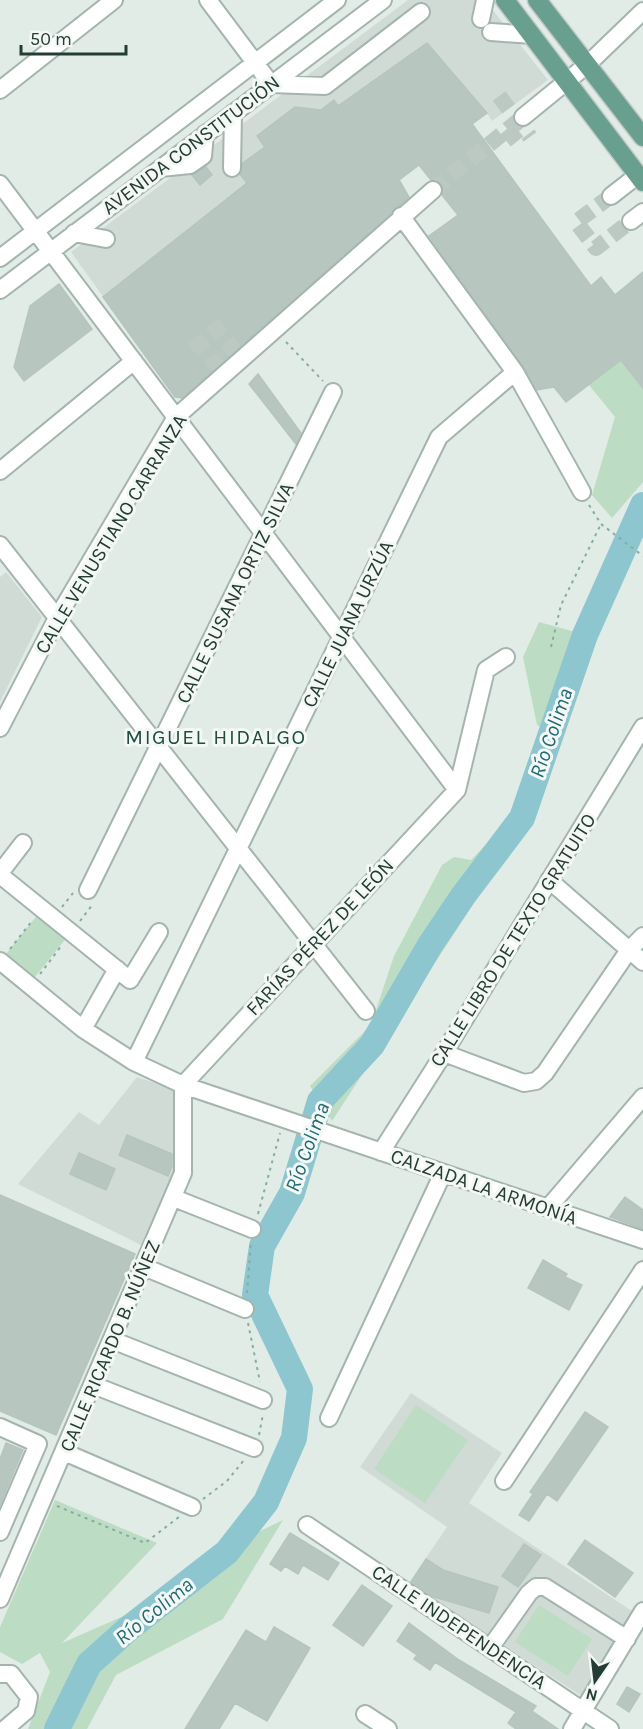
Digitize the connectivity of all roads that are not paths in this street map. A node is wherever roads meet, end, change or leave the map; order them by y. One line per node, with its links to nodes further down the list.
1 (114, 0): 17 (street)
2 (208, 0): 12 (street)
3 (336, 0): 12 (street, AVENIDA CONSTITUCIÓN)
4 (383, 0): 11 (street, AVENIDA CONSTITUCIÓN)
5 (485, 0): 10 (street)
6 (505, 0): 10 (main road)
7 (537, 0): 13 (main road)
8 (643, 11): 13 (street)
9 (422, 12): 16 (street)
10 (532, 35): 14 (main road)
11 (314, 52): 15 (street, AVENIDA CONSTITUCIÓN); 16 (street)
12 (255, 63): 15 (street); 27 (street, AVENIDA CONSTITUCIÓN)
13 (588, 64): 14 (street); 20 (main road)
14 (567, 81): 19 (street); 22 (main road)
15 (271, 84): 16 (street); 18 (street, AVENIDA CONSTITUCIÓN)
16 (325, 86)
17 (0, 90)
18 (233, 113): 21 (street); 28 (street, AVENIDA CONSTITUCIÓN)
19 (523, 117)
20 (643, 137)
21 (231, 168)
22 (641, 178): 25 (street)
23 (0, 184): 27 (street)
24 (433, 190): 26 (street, CALLE VENUSTIANO CARRANZA)
25 (611, 196)
26 (401, 216): 34 (street); 36 (street, CALLE VENUSTIANO CARRANZA)
27 (35, 230): 30 (street); 31 (street, AVENIDA CONSTITUCIÓN)
28 (74, 233): 29 (street); 30 (street, AVENIDA CONSTITUCIÓN)
29 (106, 239)
30 (51, 251): 32 (street, AVENIDA CONSTITUCIÓN); 33 (street)
31 (0, 258)
32 (0, 290)
33 (134, 362): 36 (street); 37 (street)
34 (515, 372): 38 (street); 42 (street, CALLE JUANA URZÚA)
35 (333, 392): 39 (street, CALLE SUSANA ORTIZ SILVA)
36 (176, 417): 39 (street); 41 (street, CALLE VENUSTIANO CARRANZA)
37 (0, 471)
38 (582, 492)
39 (264, 534): 42 (street); 46 (street, CALLE SUSANA ORTIZ SILVA)
40 (0, 545): 41 (street)
41 (57, 618): 44 (street, CALLE VENUSTIANO CARRANZA); 46 (street)
42 (342, 638): 47 (street); 49 (street, CALLE JUANA URZÚA)
43 (506, 657): 47 (street)
44 (0, 728)
45 (643, 728): 51 (street, CALLE LIBRO DE TEXTO GRATUITO)
46 (158, 747): 49 (street); 52 (street, CALLE SUSANA ORTIZ SILVA)
47 (457, 790): 55 (street, FARÍAS PÉREZ DE LEÓN)
48 (23, 843): 50 (street)
49 (238, 850): 55 (street); 63 (street, CALLE JUANA URZÚA)
50 (0, 874): 59 (street)
51 (549, 880): 56 (street); 62 (street, CALLE LIBRO DE TEXTO GRATUITO)
52 (88, 890)
53 (159, 932): 59 (street)
54 (643, 936): 56 (street)
55 (313, 945): 60 (street); 64 (street, FARÍAS PÉREZ DE LEÓN)
56 (630, 951): 58 (street); 62 (street)
57 (0, 961): 61 (street)
58 (643, 962)
59 (117, 969): 61 (street)
60 (366, 1011)
61 (83, 1029): 63 (street)
62 (444, 1053): 66 (street, CALLE LIBRO DE TEXTO GRATUITO)
63 (134, 1062): 64 (street)
64 (183, 1085): 66 (street, CALZADA LA ARMONÍA); 68 (street, CALLE RICARDO B. NÚÑEZ)
65 (643, 1097): 69 (street)
66 (381, 1152): 67 (street, CALZADA LA ARMONÍA)
67 (443, 1173): 69 (street, CALZADA LA ARMONÍA); 78 (street)
68 (174, 1198): 70 (street); 72 (street, CALLE RICARDO B. NÚÑEZ)
69 (548, 1208): 71 (street, CALZADA LA ARMONÍA)
70 (252, 1229)
71 (643, 1240)
72 (144, 1267): 74 (street); 75 (street, CALLE RICARDO B. NÚÑEZ)
73 (643, 1270): 82 (street)
74 (246, 1309)
75 (112, 1340): 76 (street, CALLE RICARDO B. NÚÑEZ); 77 (street)
76 (93, 1384): 80 (street); 81 (street, CALLE RICARDO B. NÚÑEZ)
77 (263, 1400)
78 (329, 1418)
79 (1, 1431): 85 (street)
80 (254, 1449)
81 (64, 1452): 83 (street); 86 (street, CALLE RICARDO B. NÚÑEZ)
82 (504, 1481)
83 (192, 1507)
84 (307, 1526): 89 (street, CALLE INDEPENDENCIA)
85 (0, 1532)
86 (0, 1599)
87 (643, 1611): 88 (street)
88 (627, 1639): 89 (street); 91 (street)
89 (490, 1648): 91 (street, CALLE INDEPENDENCIA)
90 (0, 1674): 93 (street)
91 (584, 1711): 95 (street); 96 (street, CALLE INDEPENDENCIA)
92 (365, 1714): 94 (street)
93 (5, 1729)
94 (388, 1729)
95 (572, 1729)
96 (610, 1729)

